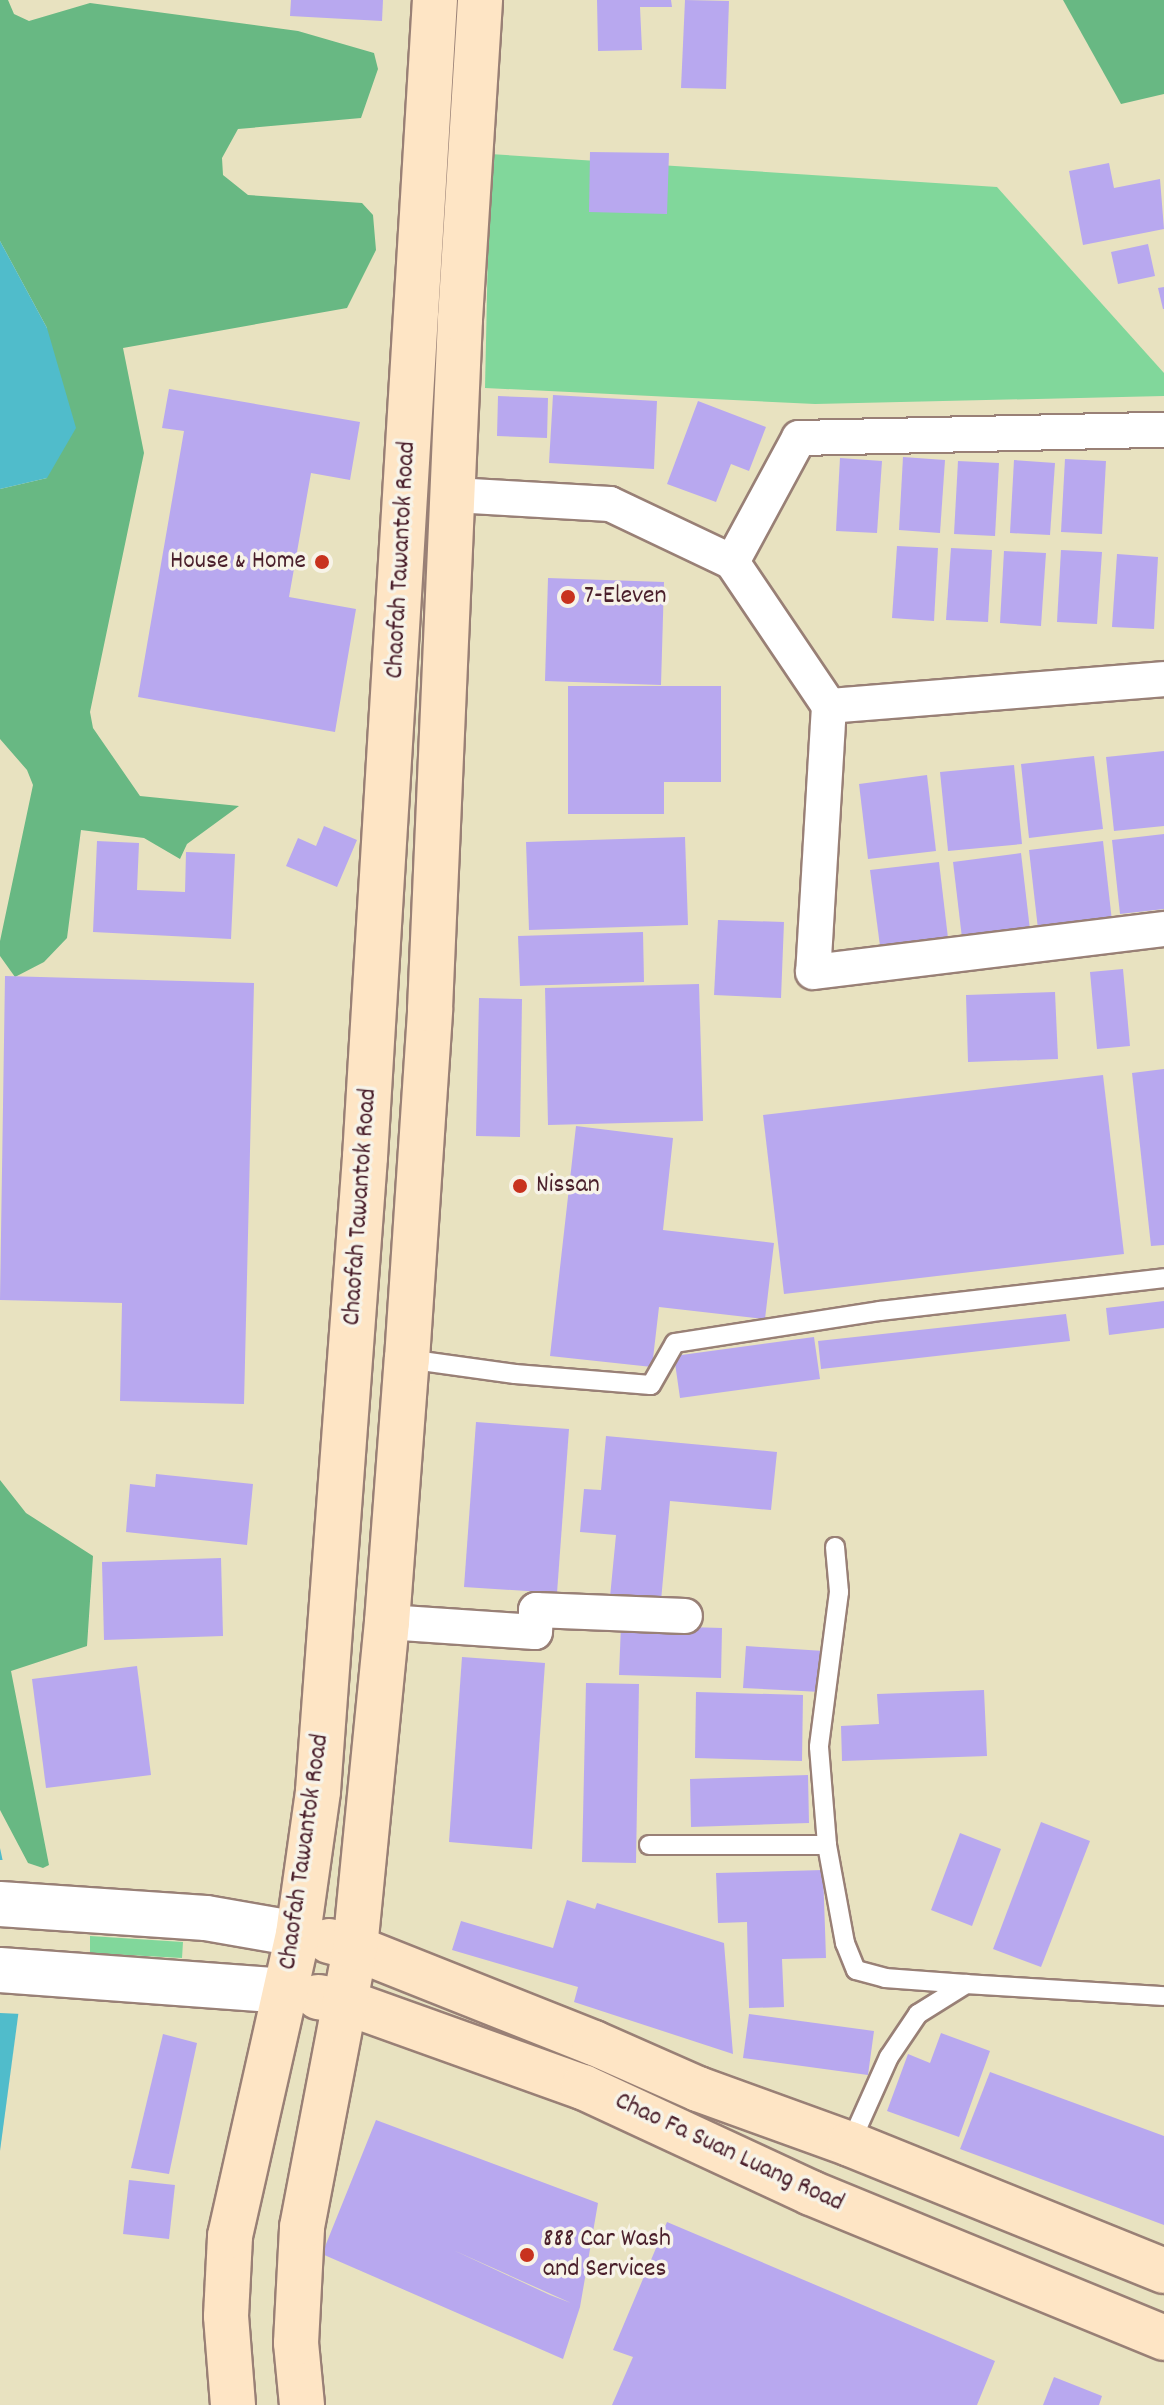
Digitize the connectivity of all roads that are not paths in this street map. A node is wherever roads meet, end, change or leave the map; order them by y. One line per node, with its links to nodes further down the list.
1 (435, 0): 17 (main road, Chaofah Tawantok Road)
2 (480, 0): 4 (main road, Chaofah Tawantok Road)
3 (1164, 430): 5 (street)
4 (454, 495): 5 (street); 10 (main road, Chaofah Tawantok Road)
5 (732, 562): 7 (street)
6 (1164, 679): 7 (street)
7 (829, 706): 8 (street)
8 (1164, 929)
9 (1164, 1278): 10 (lane)
10 (407, 1359): 13 (main road, Chaofah Tawantok Road)
11 (835, 1547): 15 (lane)
12 (685, 1616): 13 (street)
13 (387, 1622): 18 (main road, Chaofah Tawantok Road)
14 (649, 1845): 15 (lane)
15 (827, 1845): 20 (lane)
16 (0, 1904): 17 (street)
17 (298, 1934): 18 (main road, Chao Fa Suan Luang Road); 21 (main road, Chaofah Tawantok Road)
18 (355, 1948): 23 (main road, Chaofah Tawantok Road); 24 (main road, Chao Fa Suan Luang Road)
19 (0, 1970): 21 (street)
20 (966, 1984): 22 (lane); 24 (lane)
21 (286, 1991): 23 (main road, Chao Fa Suan Luang Road); 27 (main road, Chaofah Tawantok Road)
22 (1164, 1996)
23 (345, 2002): 26 (main road, Chao Fa Suan Luang Road); 28 (main road, Chaofah Tawantok Road)
24 (850, 2144): 25 (main road, Chao Fa Suan Luang Road)
25 (1164, 2271)
26 (1164, 2338)
27 (233, 2405)
28 (302, 2405)

